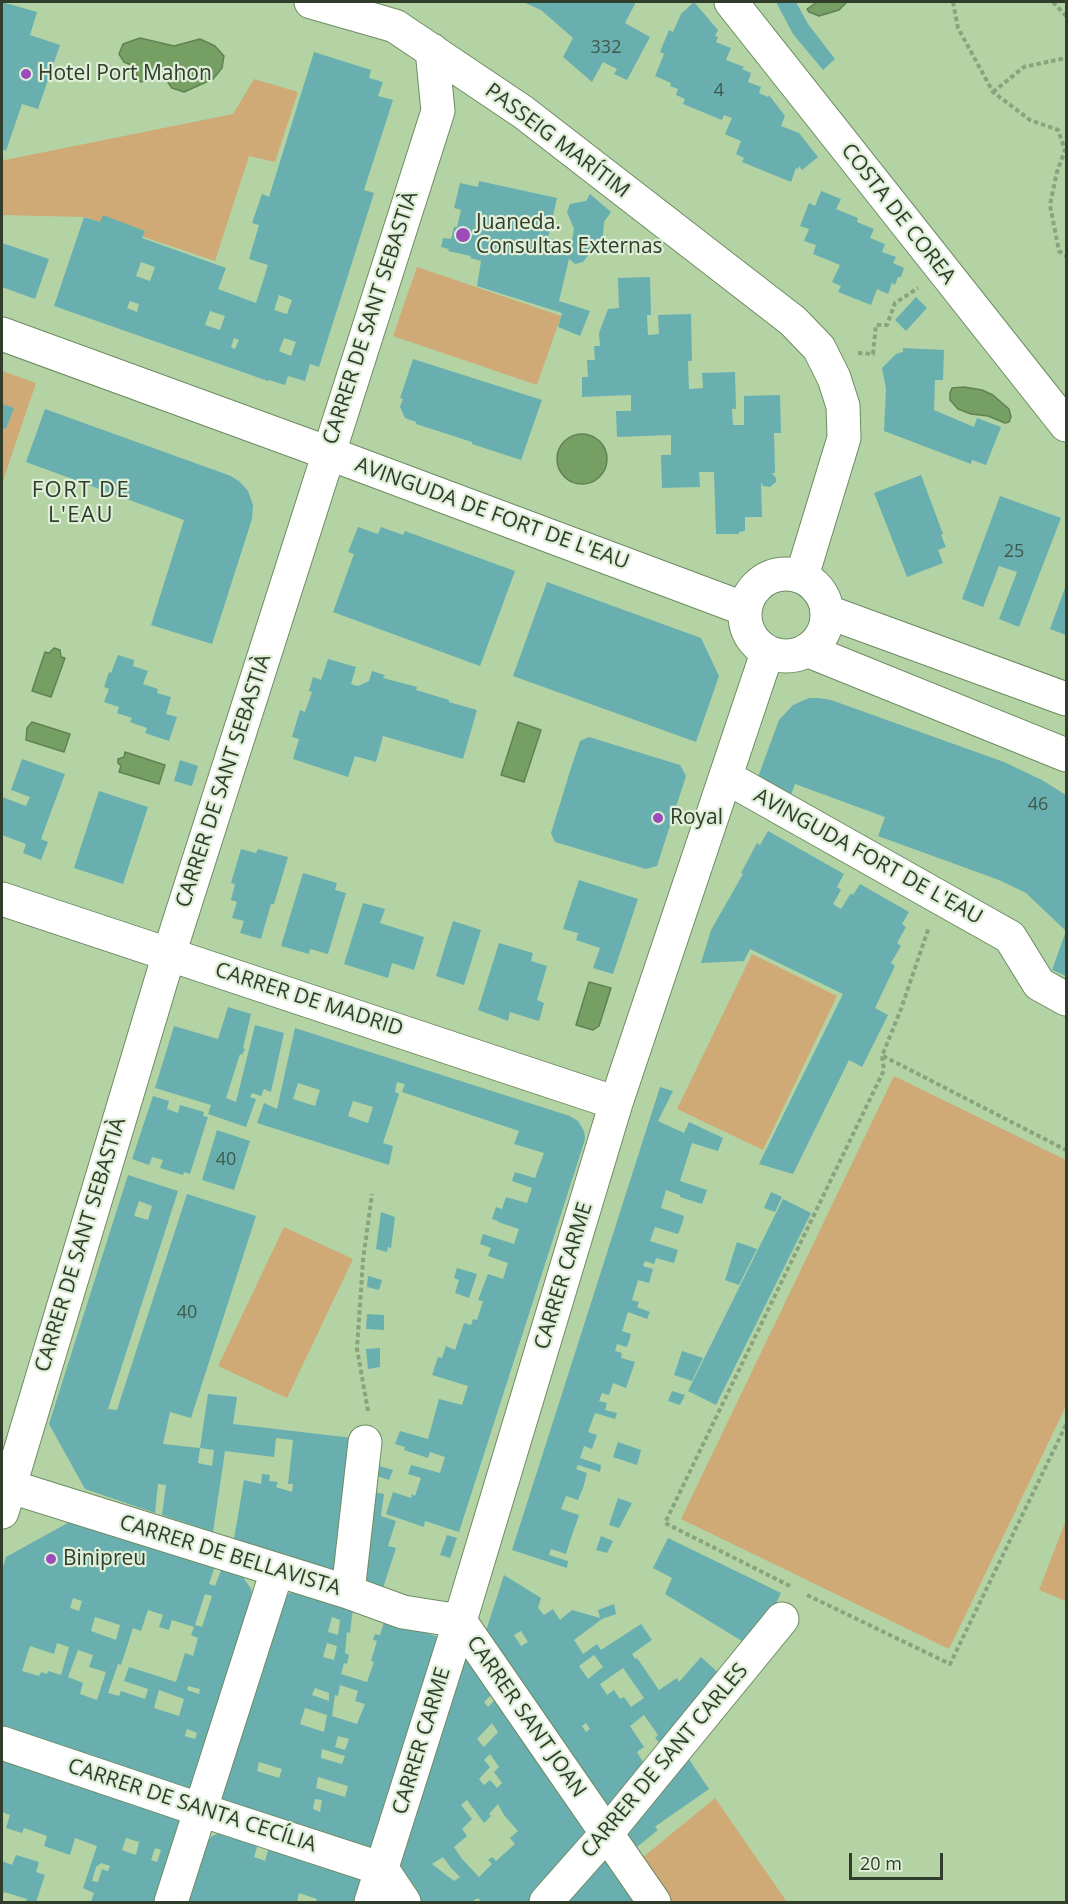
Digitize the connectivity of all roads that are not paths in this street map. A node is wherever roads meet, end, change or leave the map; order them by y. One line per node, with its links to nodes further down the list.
1 (311, 2): 3 (street, PASSEIG MARÍTIM)
2 (731, 2): 5 (street, COSTA DE COREA)
3 (432, 50): 6 (street, CARRER DE SANT SEBASTIÀ); 7 (street, PASSEIG MARÍTIM)
4 (2, 334): 6 (street, AVINGUDA DE FORT DE L'EAU)
5 (1066, 425)
6 (328, 453): 8 (street, AVINGUDA DE FORT DE L'EAU); 16 (street, CARRER DE SANT SEBASTIÀ)
7 (802, 576): 8 (street); 9 (street)
8 (745, 609): 11 (street)
9 (828, 612): 10 (street); 12 (street)
10 (809, 651): 11 (street); 13 (street)
11 (767, 653): 14 (street, CARRER CARME)
12 (1066, 699)
13 (1066, 755)
14 (726, 777): 17 (street, AVINGUDA FORT DE L'EAU); 18 (street, CARRER CARME)
15 (2, 899): 16 (street, CARRER DE MADRID)
16 (169, 954): 18 (street, CARRER DE MADRID); 20 (street, CARRER DE SANT SEBASTIÀ)
17 (1066, 999)
18 (616, 1103): 24 (street, CARRER CARME)
19 (365, 1442): 22 (street)
20 (3, 1490): 21 (street, CARRER DE BELLAVISTA)
21 (277, 1571): 22 (street, CARRER DE BELLAVISTA); 26 (street)
22 (348, 1592): 24 (street, CARRER DE BELLAVISTA)
23 (782, 1619): 27 (street, CARRER DE SANT CARLES)
24 (460, 1621): 27 (street, CARRER SANT JOAN); 28 (street, CARRER CARME)
25 (2, 1743): 26 (street, CARRER DE SANTA CECÍLIA)
26 (201, 1810): 28 (street, CARRER DE SANTA CECÍLIA); 29 (street)
27 (607, 1833): 32 (street, CARRER DE SANT CARLES); 33 (street, CARRER SANT JOAN)
28 (382, 1869): 30 (street, CARRER CARME); 31 (street)
29 (171, 1902)
30 (371, 1902)
31 (404, 1902)
32 (546, 1902)
33 (654, 1902)

